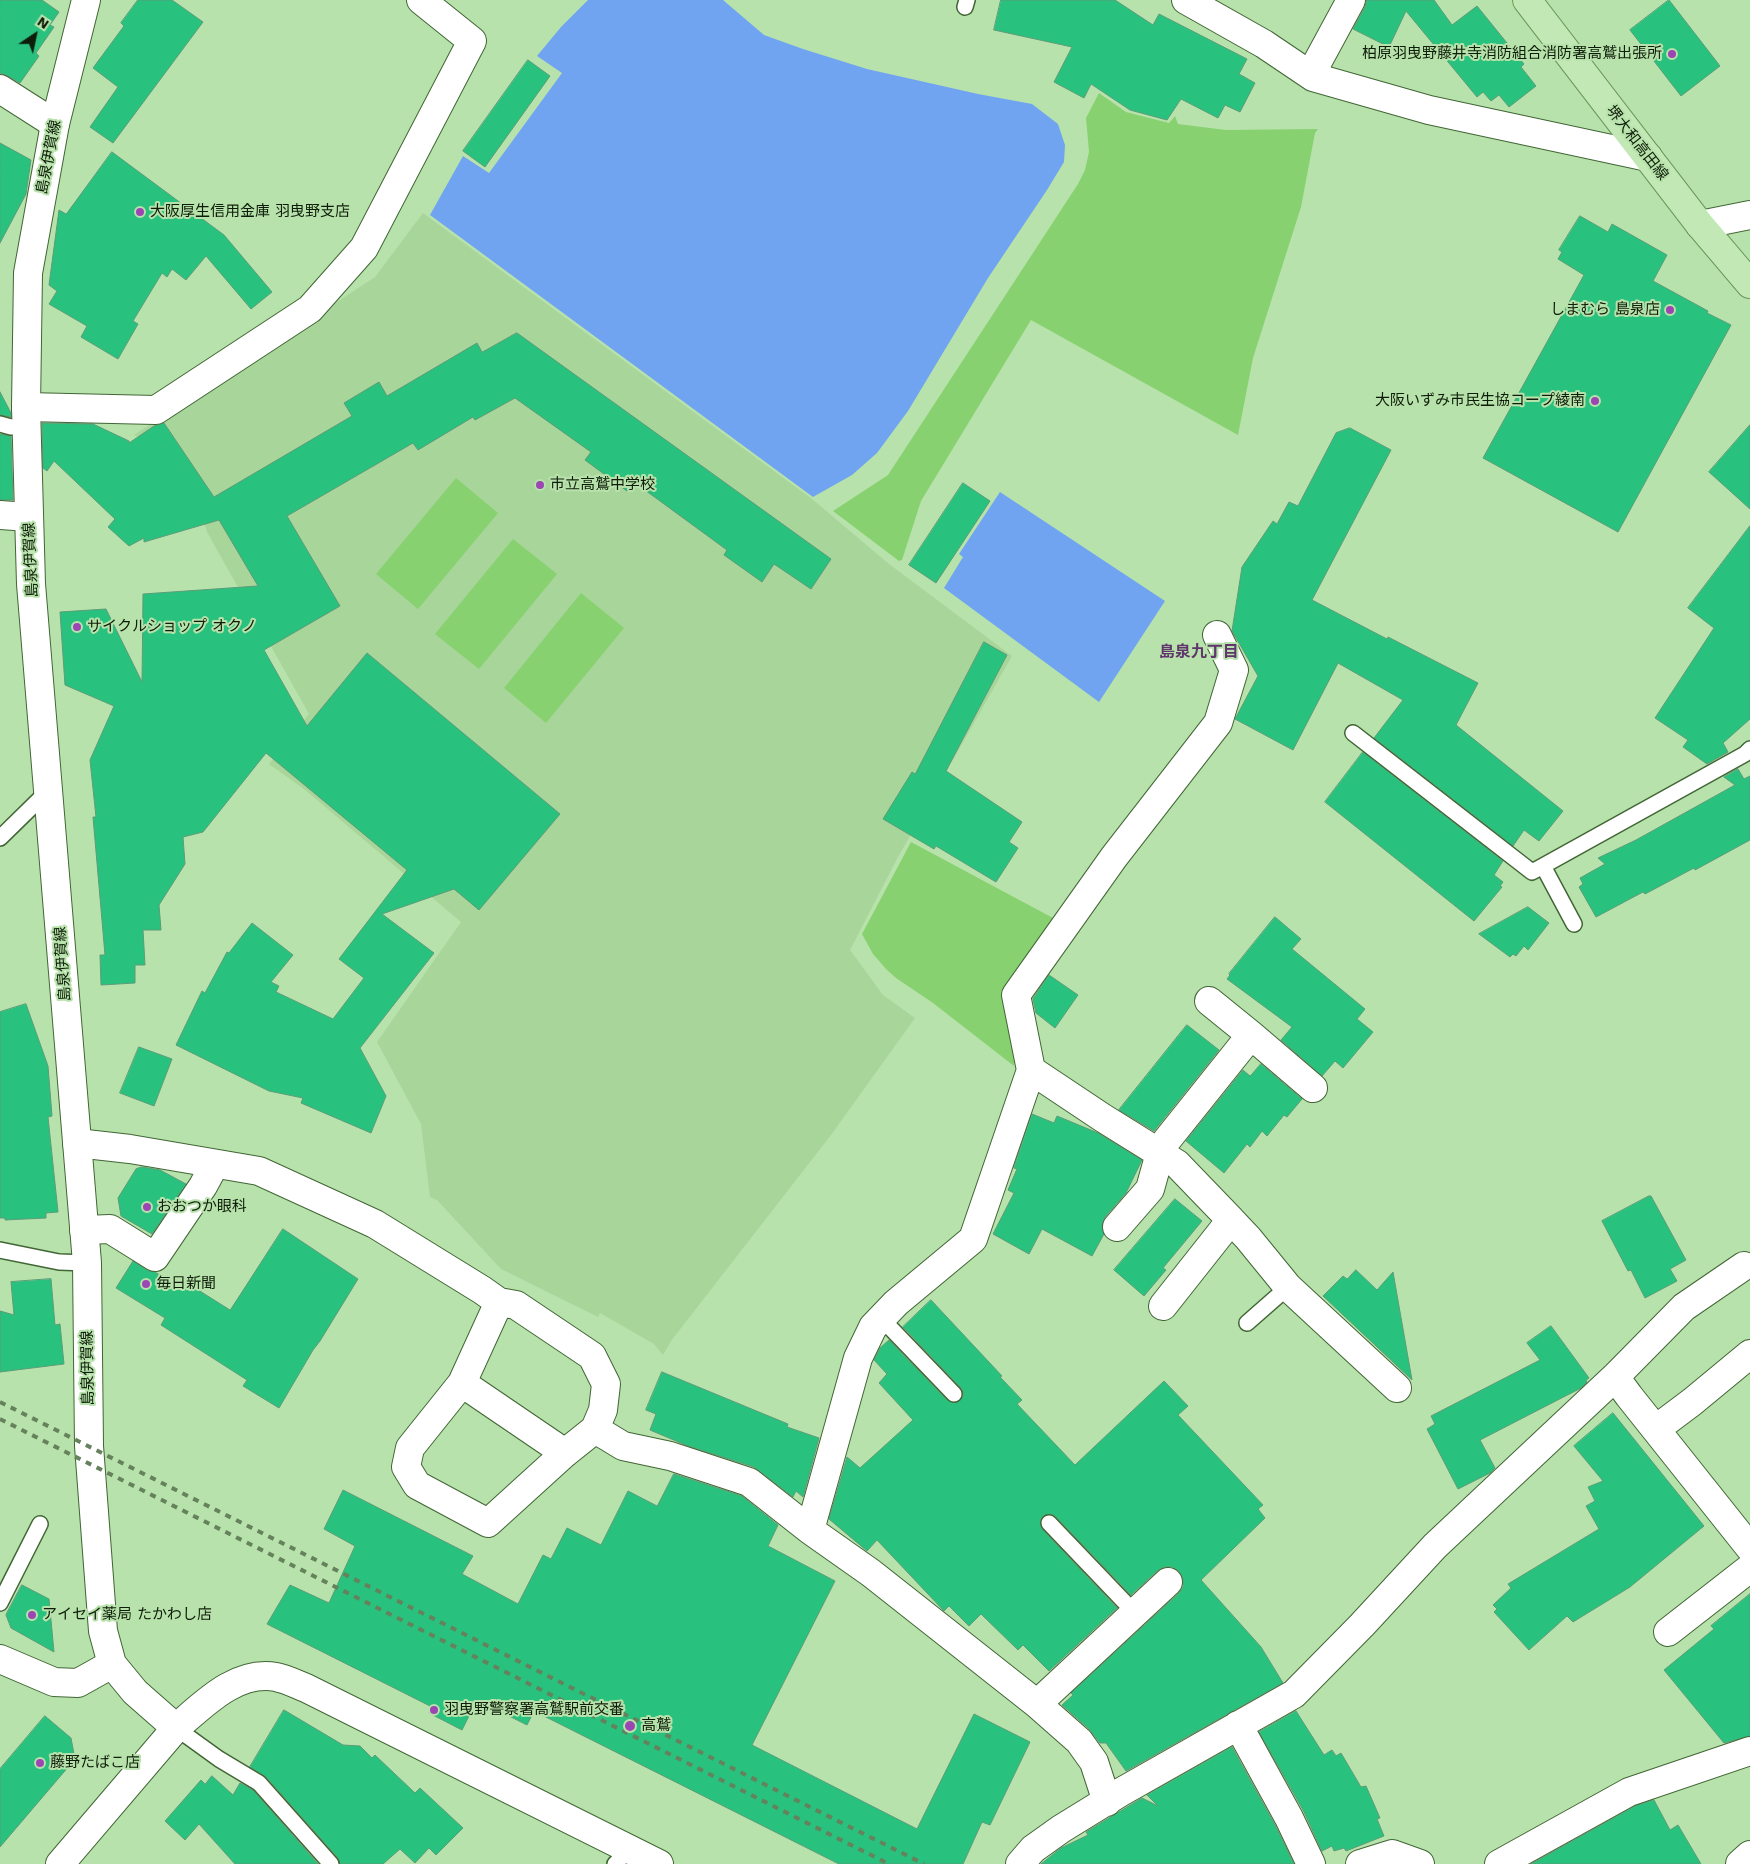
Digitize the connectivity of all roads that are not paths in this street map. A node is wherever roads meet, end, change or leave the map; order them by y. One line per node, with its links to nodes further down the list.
1 (86, 0): 8 (street, 島泉伊賀線)
2 (421, 0): 13 (street)
3 (1186, 0): 6 (street)
4 (1351, 0): 6 (street)
5 (1526, 0): 9 (main road, 堺大和高田線)
6 (1313, 76): 9 (street)
7 (0, 89): 8 (street)
8 (55, 124): 13 (street, 島泉伊賀線)
9 (1648, 157): 11 (main road, 堺大和高田線)
10 (1750, 215): 11 (street)
11 (1700, 225): 12 (main road, 堺大和高田線)
12 (1750, 284)
13 (26, 417): 14 (lane); 16 (street, 島泉伊賀線)
14 (0, 424)
15 (0, 515): 16 (street)
16 (28, 517): 20 (street, 島泉伊賀線)
17 (1217, 634): 26 (street)
18 (1353, 733): 22 (lane)
19 (1750, 750): 22 (lane)
20 (50, 790): 21 (lane); 28 (street, 島泉伊賀線)
21 (0, 838)
22 (1543, 866): 23 (lane)
23 (1574, 924)
24 (1209, 1001): 25 (street)
25 (1251, 1035): 27 (street); 29 (street)
26 (1031, 1070): 29 (street); 40 (street)
27 (1314, 1088)
28 (77, 1143): 30 (street); 33 (street, 島泉伊賀線)
29 (1160, 1153): 31 (street); 32 (street)
30 (215, 1164): 33 (street); 38 (street)
31 (1231, 1220): 37 (street); 39 (street)
32 (1118, 1227)
33 (84, 1230): 35 (street, 島泉伊賀線)
34 (0, 1250): 35 (lane)
35 (87, 1263): 60 (street, 島泉伊賀線)
36 (1744, 1266): 43 (street)
37 (1288, 1287): 41 (lane); 45 (street)
38 (499, 1302): 44 (street); 47 (street)
39 (1163, 1306)
40 (881, 1318): 46 (lane); 52 (street)
41 (1247, 1323)
42 (1750, 1354): 48 (street)
43 (1616, 1377): 48 (street); 62 (street)
44 (462, 1382): 49 (street); 49 (street)
45 (1397, 1388)
46 (954, 1394)
47 (595, 1429): 49 (street); 52 (street)
48 (1656, 1429): 53 (street)
49 (565, 1453)
50 (1049, 1523): 57 (lane)
51 (40, 1524): 56 (lane)
52 (810, 1530): 61 (street)
53 (1747, 1539)
54 (1750, 1568): 58 (street)
55 (1168, 1582): 57 (street)
56 (0, 1603)
57 (1135, 1613): 61 (street)
58 (1668, 1632)
59 (0, 1659): 60 (street)
60 (112, 1664): 63 (street, 島泉伊賀線)
61 (1037, 1704): 65 (street)
62 (1238, 1725): 65 (street); 72 (street)
63 (176, 1728): 67 (street); 68 (street); 69 (lane)
64 (1750, 1751): 75 (street)
65 (1106, 1802): 71 (street)
66 (1750, 1855): 76 (street)
67 (622, 1856): 70 (street)
68 (60, 1864)
69 (331, 1864)
70 (659, 1864)
71 (1020, 1864)
72 (1310, 1864)
73 (1360, 1864): 74 (street)
74 (1420, 1864)
75 (1498, 1864)
76 (1740, 1864)

